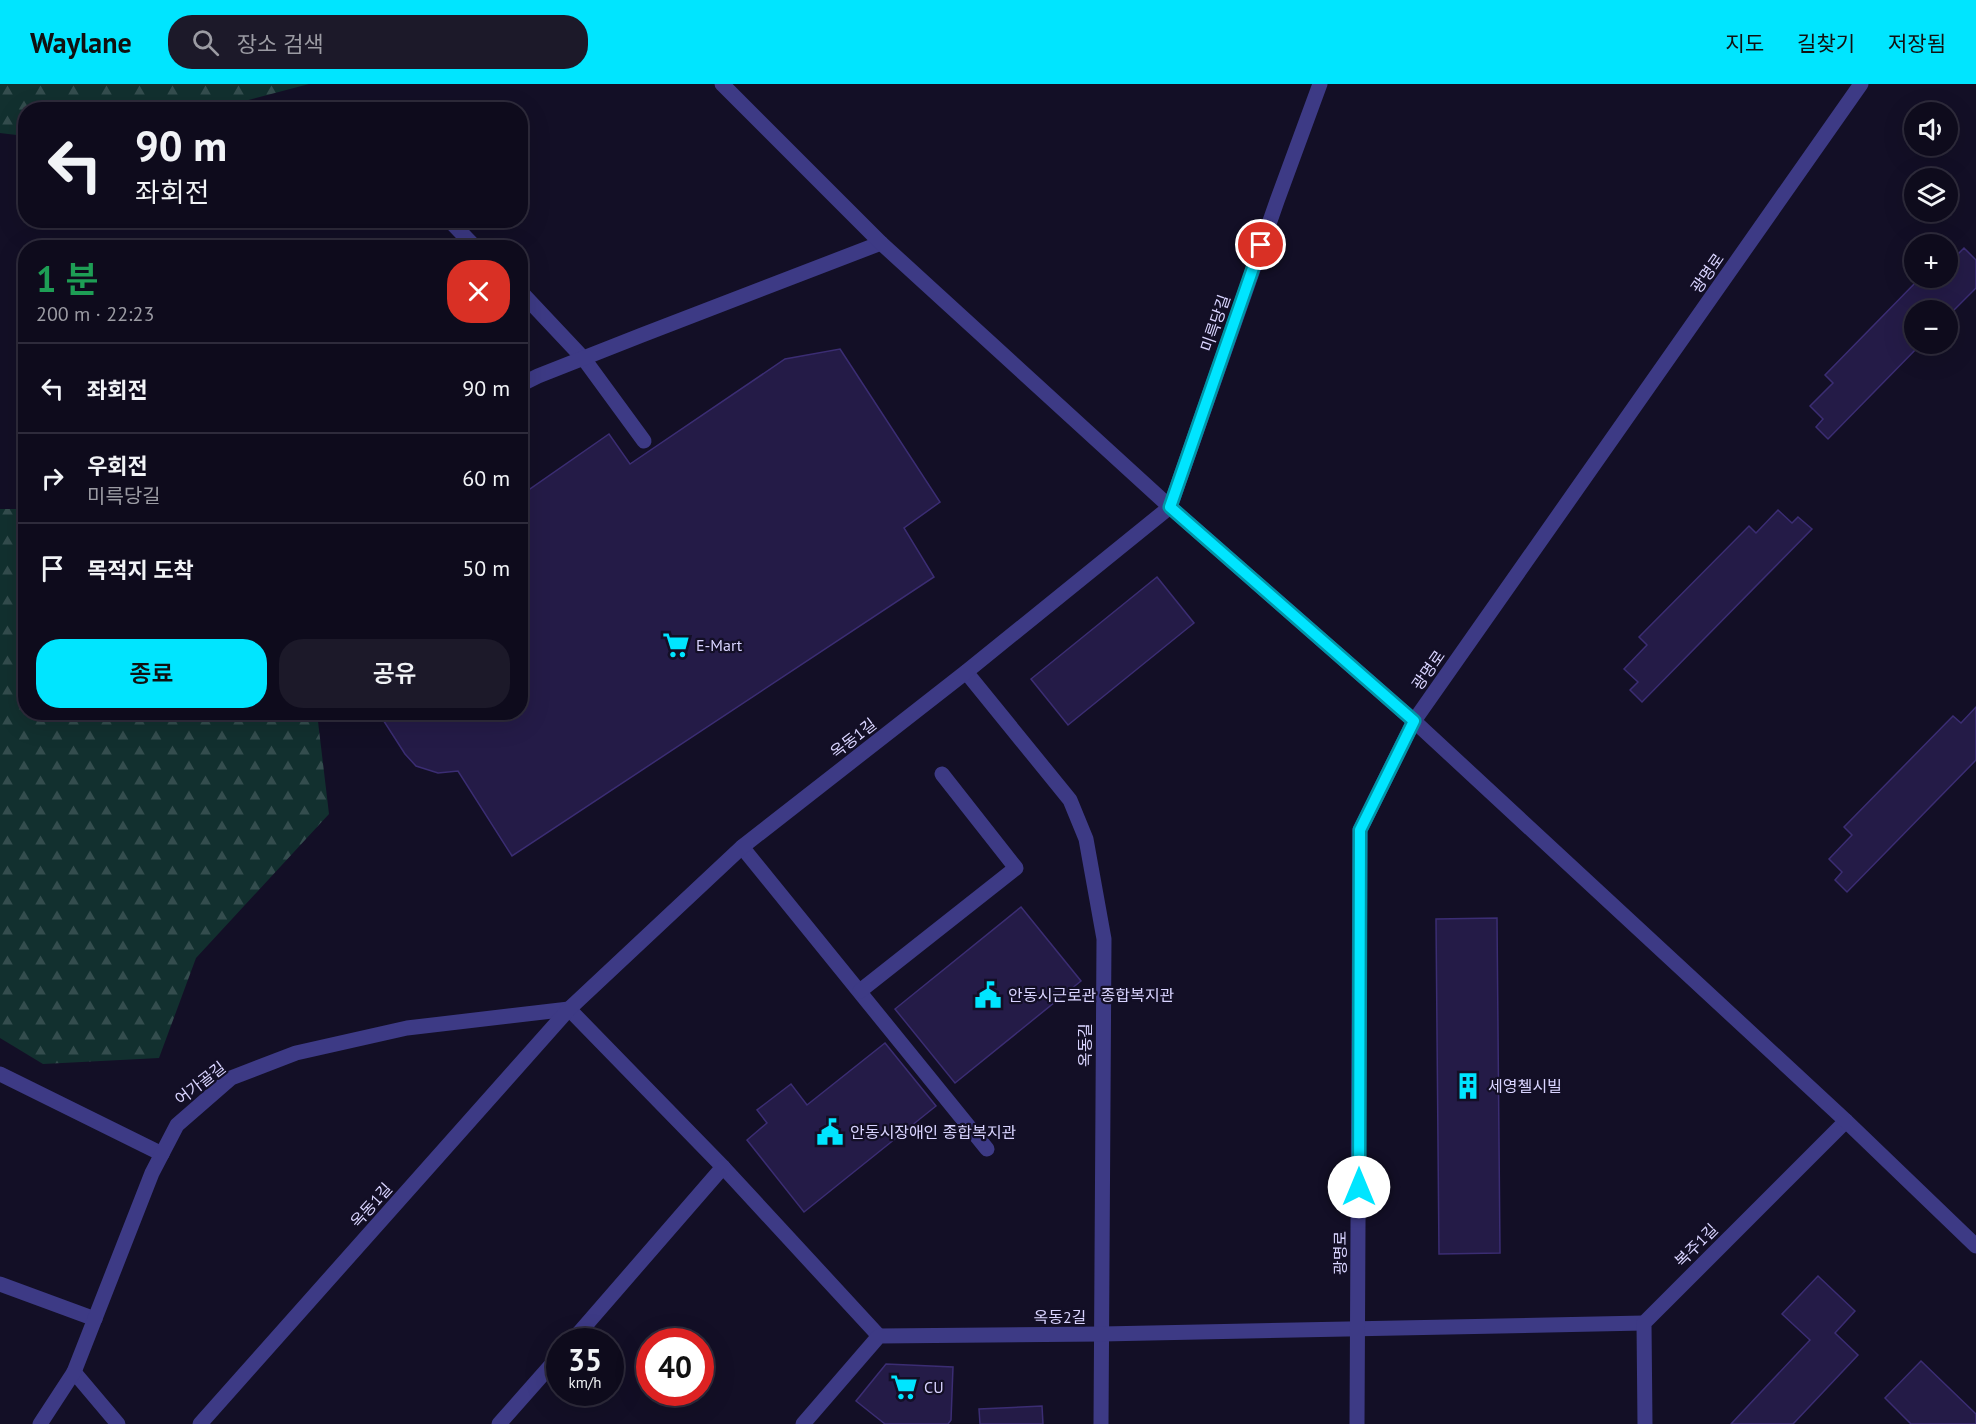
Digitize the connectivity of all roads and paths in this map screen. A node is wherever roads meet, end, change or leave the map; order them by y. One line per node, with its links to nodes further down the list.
1 (722, 84): 6 (street)
2 (1320, 84): 11 (street, 미륵당길)
3 (1861, 84): 13 (street, 광명로)
4 (457, 228): 5 (street)
5 (468, 240)
6 (881, 243): 8 (street); 11 (street)
7 (528, 300): 8 (street)
8 (584, 359): 9 (street); 10 (street)
9 (528, 381)
10 (644, 441)
11 (1170, 507): 12 (street, 옥동1길); 13 (street)
12 (966, 672): 15 (street, 옥동1길); 30 (street, 옥동길)
13 (1414, 721): 19 (street); 28 (street, 광명로)
14 (942, 774): 16 (street)
15 (742, 847): 16 (street); 17 (street, 옥동1길)
16 (860, 991): 20 (street)
17 (569, 1009): 21 (street, 어가골길); 22 (street); 35 (street, 옥동1길)
18 (0, 1074): 21 (street)
19 (1846, 1121): 23 (street); 26 (street, 복주1길)
20 (987, 1149)
21 (162, 1154): 25 (street, 어가골길)
22 (723, 1167): 27 (street); 29 (street)
23 (1976, 1246)
24 (0, 1284): 25 (street)
25 (94, 1319): 32 (street, 어가골길)
26 (1644, 1323): 28 (street, 옥동2길); 40 (street)
27 (583, 1328)
28 (1358, 1330): 30 (street, 옥동2길); 39 (street, 광명로)
29 (879, 1335): 30 (street, 옥동2길); 37 (street)
30 (1101, 1335): 38 (street, 옥동길)
31 (546, 1371): 36 (street)
32 (74, 1372): 33 (street, 어가골길); 34 (street)
33 (40, 1424)
34 (118, 1424)
35 (200, 1424)
36 (500, 1424)
37 (803, 1424)
38 (1101, 1424)
39 (1357, 1424)
40 (1645, 1424)

